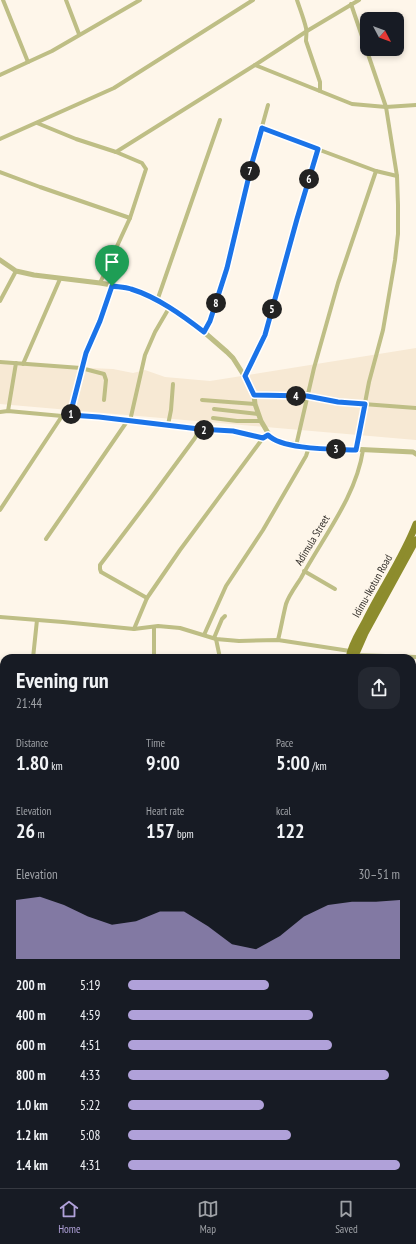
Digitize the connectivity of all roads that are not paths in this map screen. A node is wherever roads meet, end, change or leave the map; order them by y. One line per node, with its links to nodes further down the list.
1 (3, 0): 10 (street)
2 (66, 0): 9 (street)
3 (140, 0): 9 (street)
4 (253, 0): 18 (street)
5 (297, 0): 8 (street)
6 (359, 0): 7 (street)
7 (351, 4): 8 (street); 16 (street)
8 (307, 31): 11 (street); 13 (street)
9 (79, 34): 10 (street)
10 (28, 62): 12 (street)
11 (255, 65): 13 (street); 22 (street)
12 (0, 75)
13 (320, 91): 16 (street)
14 (268, 105): 19 (street)
15 (416, 105): 16 (street)
16 (386, 107): 25 (street)
17 (220, 120): 33 (street)
18 (37, 123): 20 (street); 22 (street)
19 (262, 128): 21 (street); 35 (street)
20 (0, 139)
21 (318, 149): 23 (street); 40 (street)
22 (116, 152): 26 (street)
23 (376, 171): 25 (street); 43 (street)
24 (0, 172): 26 (street)
25 (397, 176): 47 (street)
26 (130, 218): 30 (street)
27 (0, 260): 28 (street)
28 (16, 271): 29 (street); 32 (street)
29 (60, 279): 30 (street); 38 (street)
30 (100, 283): 31 (street)
31 (112, 286): 33 (street); 39 (street)
32 (0, 301)
33 (157, 301): 34 (street)
34 (169, 308): 35 (street); 56 (street)
35 (204, 332): 40 (street)
36 (0, 362): 37 (street)
37 (16, 364): 38 (street); 50 (street)
38 (23, 364): 39 (street)
39 (81, 368): 44 (street); 53 (street)
40 (245, 376): 42 (street)
41 (173, 384): 58 (street)
42 (254, 395): 43 (street); 46 (street)
43 (307, 396): 47 (street); 61 (street)
44 (104, 400)
45 (202, 400): 46 (street)
46 (255, 404): 52 (street)
47 (365, 404): 48 (street); 63 (street)
48 (416, 408)
49 (214, 409): 52 (street)
50 (8, 411): 51 (street); 54 (street)
51 (0, 412)
52 (258, 414): 57 (street)
53 (70, 415): 54 (street); 56 (street)
54 (62, 416): 66 (street)
55 (213, 418): 57 (street)
56 (129, 421): 58 (street); 68 (street)
57 (261, 421): 60 (street)
58 (168, 425): 59 (street)
59 (199, 429): 60 (street); 72 (street)
60 (266, 436): 61 (street); 72 (street)
61 (296, 446): 62 (street)
62 (309, 447): 63 (street); 78 (street)
63 (356, 450): 64 (street)
64 (363, 450): 65 (street); 70 (street, Adimula Street)
65 (415, 452)
66 (0, 510)
67 (416, 524): 85 (main road, Idimu-Ikotun Road)
68 (46, 539)
69 (416, 540): 86 (main road, Idimu-Ikotun Road)
70 (304, 571): 71 (street); 80 (street, Adimula Street)
71 (335, 589)
72 (147, 598): 77 (street)
73 (225, 616): 79 (street)
74 (0, 617): 75 (street)
75 (37, 620): 77 (street); 81 (street)
76 (154, 627): 77 (street); 78 (street); 82 (street)
77 (134, 629)
78 (204, 635): 79 (street)
79 (215, 638): 80 (street); 83 (street)
80 (278, 640): 84 (street)
81 (33, 654)
82 (154, 654)
83 (219, 654)
84 (343, 654)
85 (353, 654)
86 (353, 654)

